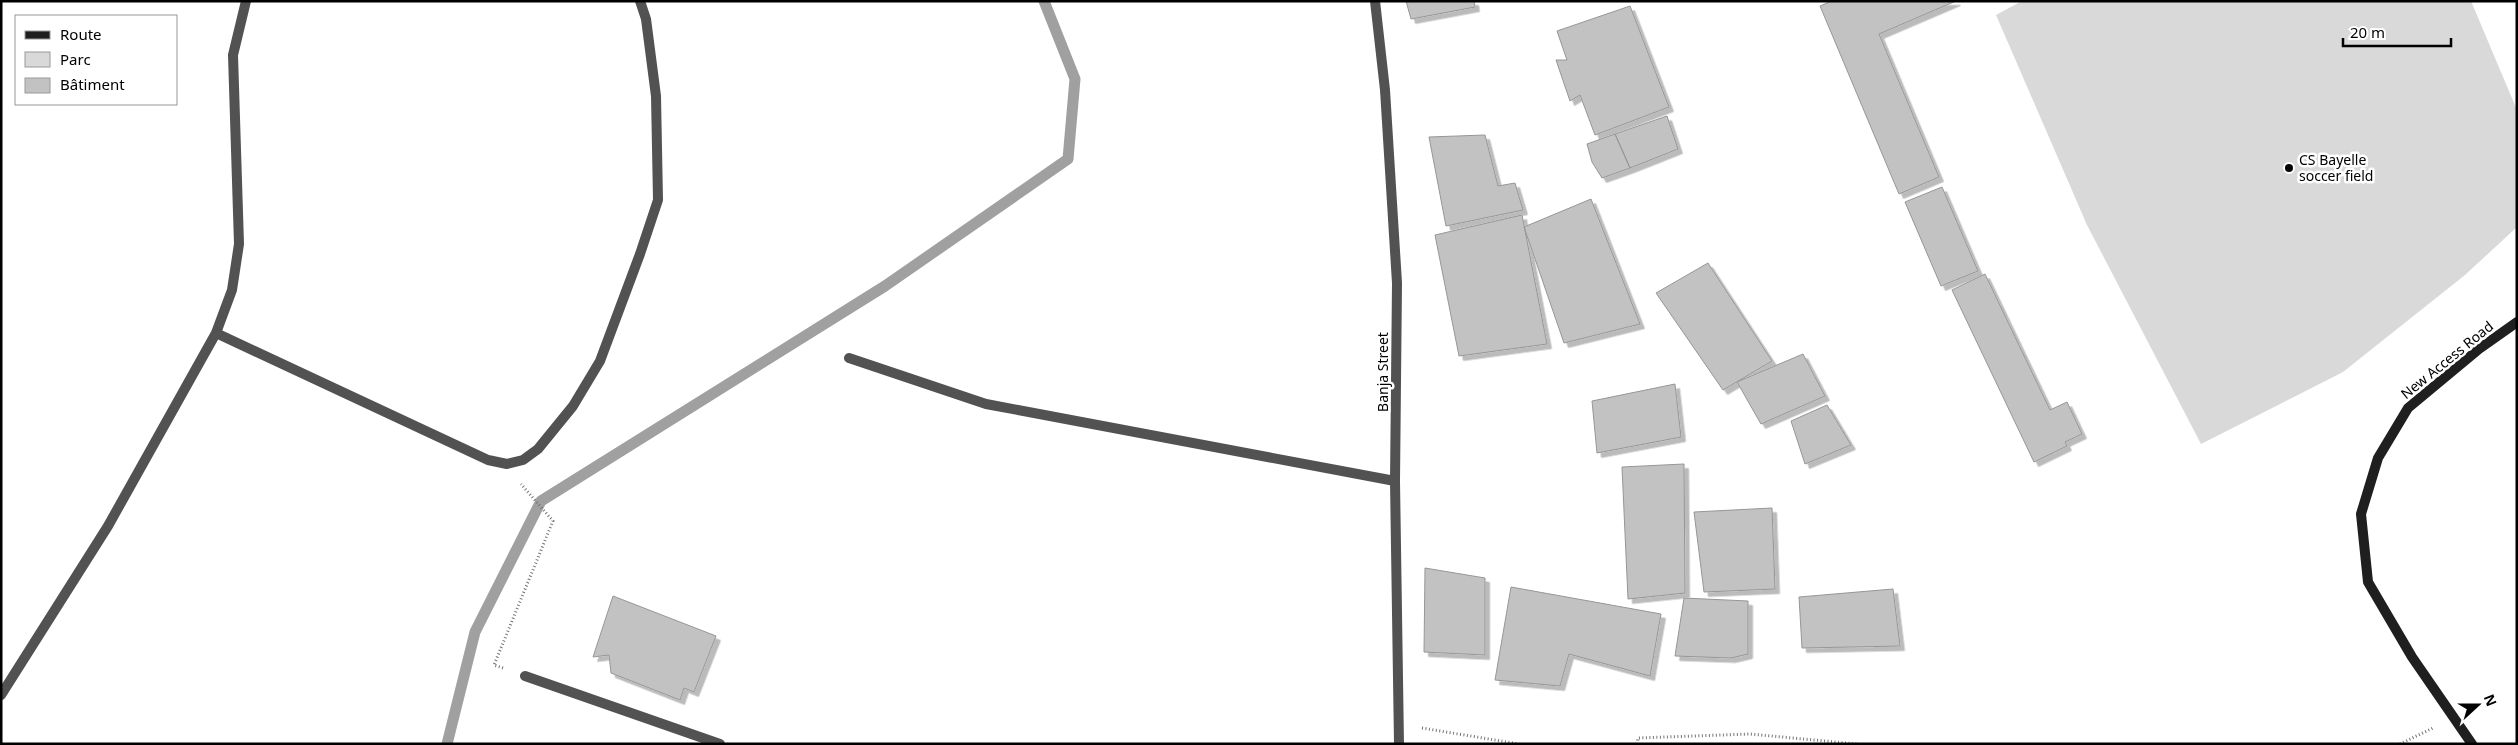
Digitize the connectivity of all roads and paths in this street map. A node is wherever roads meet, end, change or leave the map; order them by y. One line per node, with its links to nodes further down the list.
1 (246, 1): 5 (street)
2 (640, 1): 5 (street)
3 (1375, 1): 7 (street, Banja Street)
4 (2517, 322): 11 (main road, New Access Road)
5 (216, 333): 10 (street)
6 (849, 358): 7 (street)
7 (1396, 481): 12 (street, Banja Street)
8 (523, 486): 9 (path)
9 (525, 676): 13 (street)
10 (1, 695)
11 (2454, 718): 18 (path); 19 (main road, New Access Road)
12 (1399, 725): 14 (street, Banja Street); 15 (path)
13 (720, 744)
14 (1399, 744)
15 (1519, 744)
16 (1637, 744): 17 (path)
17 (1857, 744)
18 (2400, 744)
19 (2472, 744)

